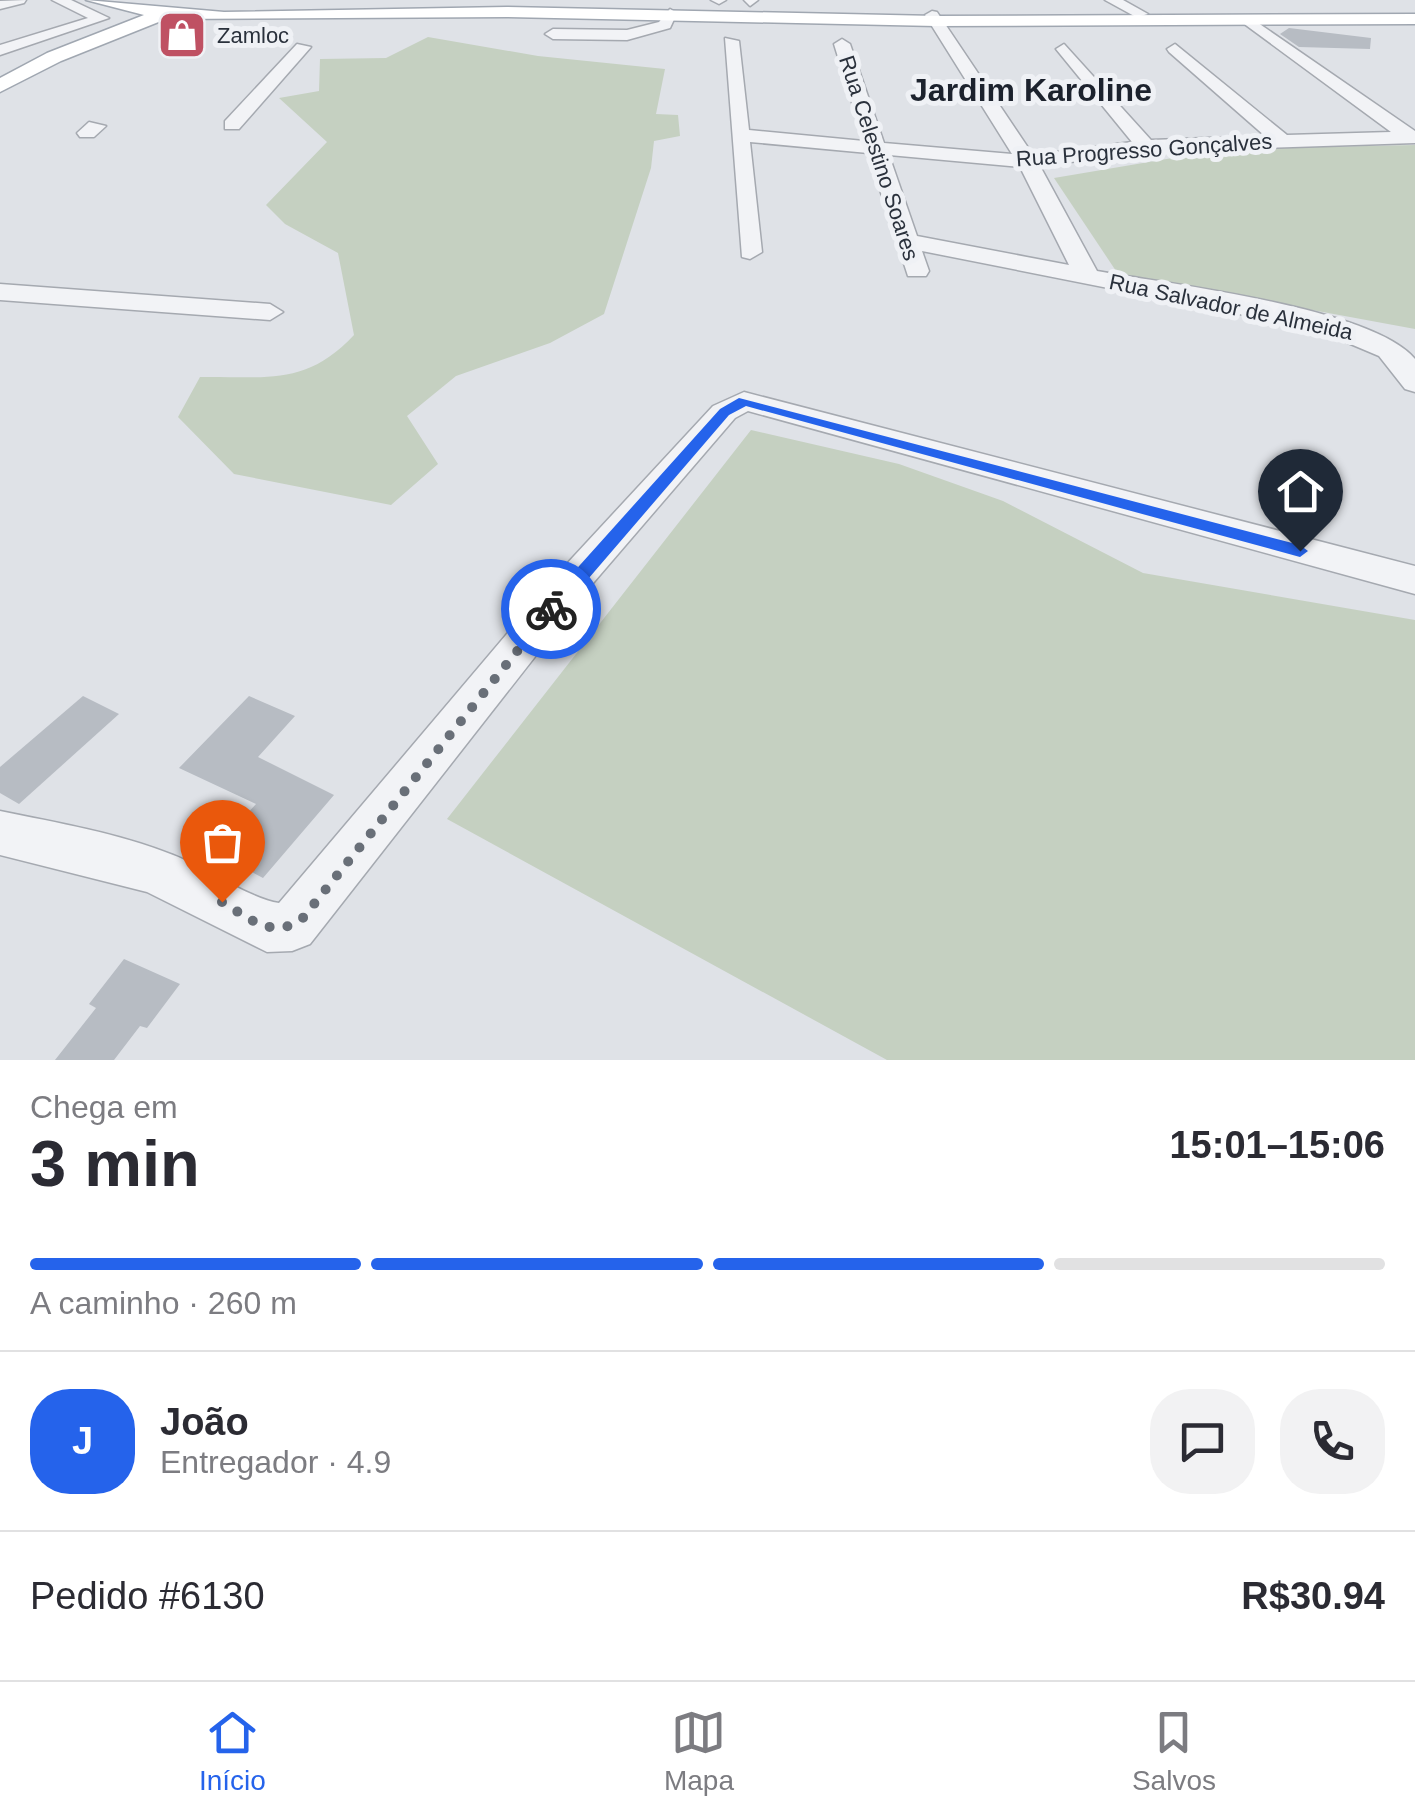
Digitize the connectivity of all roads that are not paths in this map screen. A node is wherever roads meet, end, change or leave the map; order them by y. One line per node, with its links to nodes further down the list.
1 (20, 0): 11 (street)
2 (59, 0): 25 (street)
3 (94, 0): 13 (main road)
4 (598, 0): 13 (main road)
5 (710, 0): 6 (main road)
6 (718, 0): 10 (main road)
7 (1112, 0): 14 (street)
8 (1229, 0): 17 (street, Rua Progresso Gonçalves)
9 (1328, 0): 15 (main road)
10 (748, 4): 18 (main road); 19 (main road)
11 (0, 5)
12 (632, 6): 13 (main road); 19 (main road)
13 (147, 9): 27 (main road); 28 (main road)
14 (1141, 14): 17 (main road); 18 (main road)
15 (1359, 16): 16 (main road); 17 (main road)
16 (1415, 16)
17 (1252, 17): 18 (main road); 31 (street, Rua Progresso Gonçalves)
18 (934, 18): 35 (street)
19 (668, 19): 20 (street)
20 (556, 28)
21 (732, 41): 30 (street)
22 (842, 44): 34 (street, Rua Celestino Soares)
23 (303, 48): 29 (street)
24 (1064, 49): 33 (street)
25 (5, 50)
26 (1175, 50): 32 (street)
27 (0, 71)
28 (0, 86)
29 (232, 125)
30 (740, 135): 34 (street, Rua Progresso Gonçalves); 37 (street)
31 (1412, 137): 32 (street, Rua Progresso Gonçalves)
32 (1280, 140): 33 (street, Rua Progresso Gonçalves)
33 (1146, 146): 35 (street, Rua Progresso Gonçalves)
34 (878, 150): 35 (street, Rua Progresso Gonçalves); 36 (street, Rua Celestino Soares)
35 (1026, 162): 39 (street)
36 (907, 241): 38 (street, Rua Celestino Soares); 39 (street, Rua Salvador de Almeida)
37 (750, 252)
38 (917, 272)
39 (1086, 276): 42 (street, Rua Salvador de Almeida)
40 (0, 292): 41 (street)
41 (270, 312)
42 (1415, 383)
43 (1415, 580): 44 (street)
44 (0, 833)

